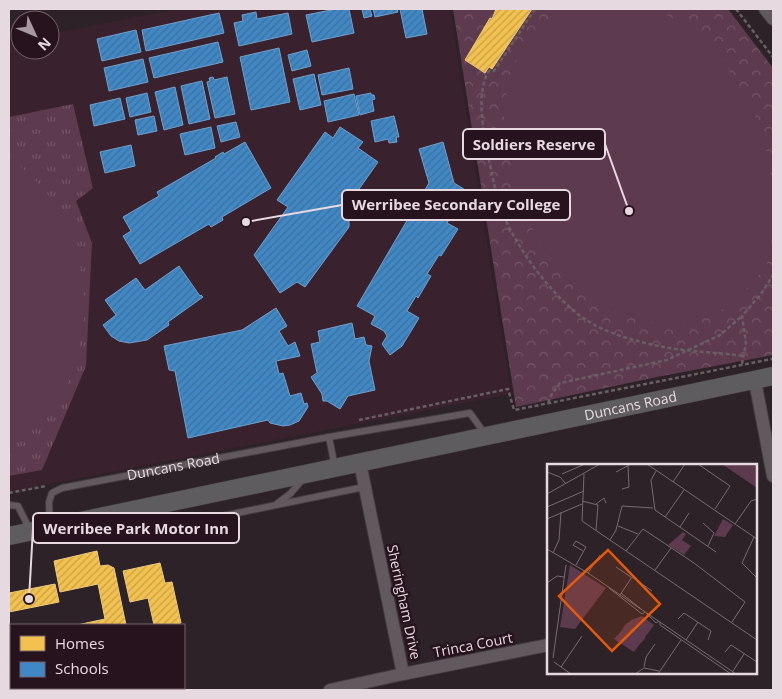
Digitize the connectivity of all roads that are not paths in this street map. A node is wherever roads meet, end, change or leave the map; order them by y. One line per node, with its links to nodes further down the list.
1 (765, 9): 2 (street)
2 (773, 19)
3 (773, 376): 4 (main road, Duncans Road)
4 (754, 381): 5 (main road, Duncans Road); 10 (street)
5 (487, 436): 6 (lane, Duncans Road); 7 (main road, Duncans Road)
6 (329, 437): 8 (lane); 15 (lane, Duncans Road)
7 (360, 463): 8 (main road, Duncans Road); 11 (street, Sheringham Drive)
8 (335, 468): 9 (main road, Duncans Road)
9 (307, 474): 13 (lane); 14 (main road, Duncans Road)
10 (773, 476)
11 (364, 487): 13 (lane); 19 (street, Sheringham Drive)
12 (9, 504): 16 (lane)
13 (271, 506): 14 (lane)
14 (106, 516): 15 (main road, Duncans Road)
15 (50, 527): 16 (main road, Duncans Road)
16 (31, 531): 17 (main road, Duncans Road)
17 (9, 536)
18 (547, 645): 19 (street, Trinca Court)
19 (403, 674): 20 (street, Sheringham Drive)
20 (330, 690)

